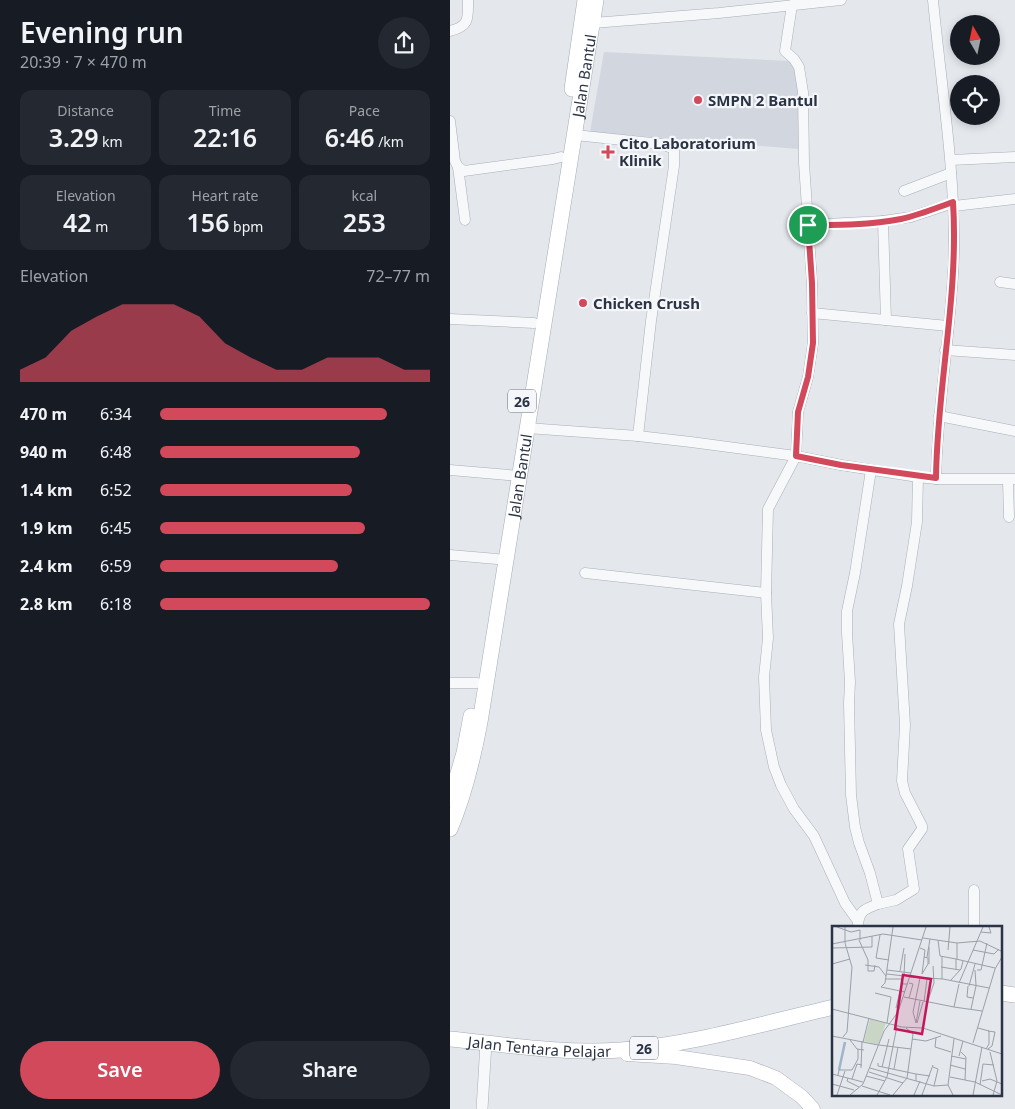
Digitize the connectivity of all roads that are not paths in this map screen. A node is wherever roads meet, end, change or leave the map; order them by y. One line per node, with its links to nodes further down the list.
1 (468, 0): 8 (street)
2 (585, 0): 11 (main road, Jalan Bantul / 26)
3 (596, 0): 7 (main road, Jalan Bantul / 26)
4 (841, 0): 6 (street)
5 (933, 0): 13 (street)
6 (798, 3): 7 (street); 21 (street)
7 (592, 23): 10 (main road, Jalan Bantul / 26)
8 (450, 31)
9 (450, 121): 14 (street)
10 (575, 135): 32 (main road, Jalan Bantul / 26); 34 (street)
11 (561, 157): 14 (street); 27 (main road, Jalan Bantul / 26)
12 (1015, 157): 13 (street)
13 (950, 160): 15 (street)
14 (458, 167): 19 (street)
15 (951, 173): 16 (street); 18 (street)
16 (904, 191)
17 (1015, 199): 18 (street)
18 (953, 204): 20 (street); 28 (street)
19 (465, 220)
20 (883, 221): 21 (street); 26 (street)
21 (808, 225): 24 (street)
22 (1000, 282): 23 (street)
23 (1015, 284)
24 (812, 313): 26 (street); 35 (street)
25 (450, 319): 27 (street)
26 (886, 320): 28 (street)
27 (534, 323): 38 (main road, Jalan Bantul / 26)
28 (948, 326): 29 (street)
29 (945, 350): 30 (street); 31 (street)
30 (1015, 355)
31 (939, 416): 33 (street); 40 (street)
32 (527, 428): 34 (street); 38 (main road, Jalan Bantul / 26)
33 (1015, 431)
34 (638, 436): 35 (street)
35 (796, 456): 37 (street); 46 (street)
36 (450, 470): 38 (street)
37 (871, 470): 39 (street); 52 (street)
38 (515, 475): 44 (main road, Jalan Bantul / 26); 50 (main road, Jalan Bantul / 26)
39 (918, 477): 40 (street); 52 (street)
40 (936, 478): 41 (street)
41 (1013, 479): 42 (street)
42 (1009, 517)
43 (450, 555): 44 (street)
44 (497, 559): 48 (main road, Jalan Bantul / 26)
45 (585, 572): 46 (street)
46 (766, 593): 53 (street)
47 (450, 682): 48 (street)
48 (477, 683): 49 (main road, Jalan Bantul / 26)
49 (450, 800)
50 (450, 829)
51 (974, 890): 54 (street)
52 (878, 904): 53 (street)
53 (858, 924)
54 (974, 926)
55 (1002, 993): 56 (main road)
56 (1015, 994)
57 (832, 1007): 60 (main road, Jalan Tentara Pelajar / 26)
58 (450, 1039): 59 (main road, Jalan Tentara Pelajar / 26)
59 (486, 1043): 60 (main road, Jalan Tentara Pelajar / 26); 61 (street)
60 (577, 1050): 62 (main road)
61 (482, 1109)
62 (813, 1109)

